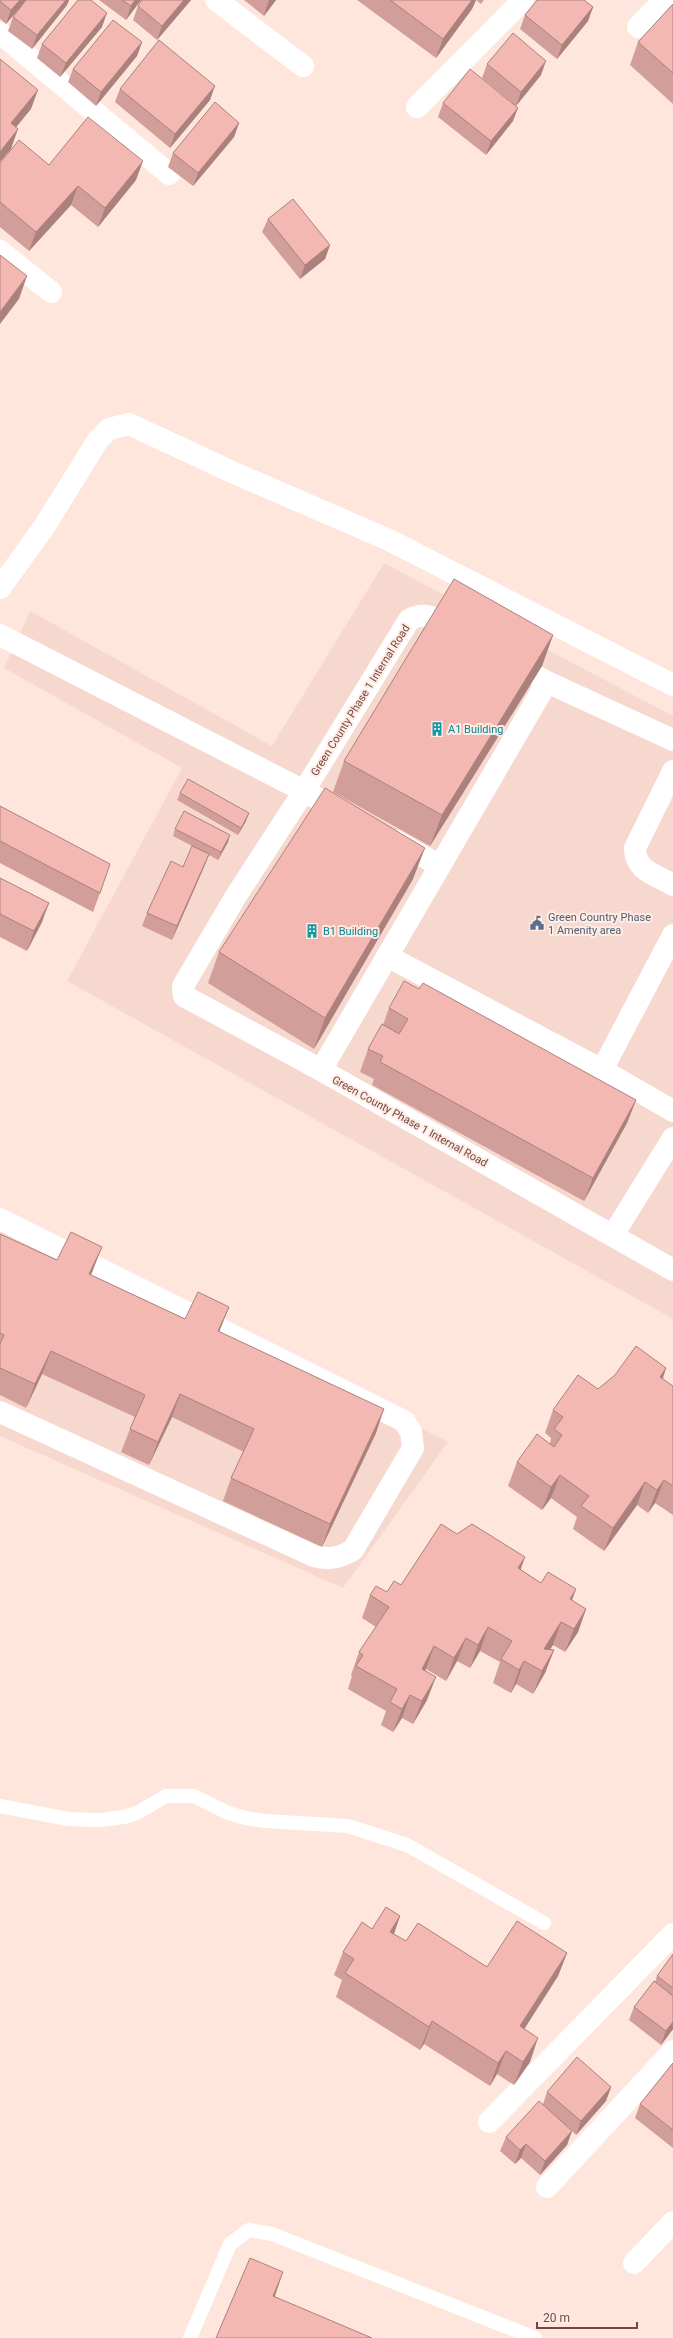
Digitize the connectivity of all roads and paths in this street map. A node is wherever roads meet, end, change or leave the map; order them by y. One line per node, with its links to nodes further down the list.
1 (216, 0): 6 (street)
2 (523, 0): 7 (street)
3 (664, 0): 4 (street)
4 (638, 27)
5 (0, 34): 8 (street)
6 (303, 66)
7 (417, 108)
8 (169, 174)
9 (0, 251): 10 (street)
10 (51, 292)
11 (0, 588): 16 (street)
12 (0, 635): 19 (street)
13 (474, 640): 19 (street, Green County Phase 1 Internal Road)
14 (494, 652): 15 (street)
15 (547, 682): 17 (street); 20 (street, Green County Phase 1 Internal Road)
16 (673, 685)
17 (673, 740)
18 (673, 771): 21 (street)
19 (304, 791): 20 (street); 24 (street, Green County Phase 1 Internal Road)
20 (440, 866): 23 (street, Green County Phase 1 Internal Road)
21 (673, 885)
22 (673, 935): 25 (street)
23 (388, 956): 24 (street, Green County Phase 1 Internal Road); 25 (street)
24 (321, 1070): 29 (street, Green County Phase 1 Internal Road)
25 (602, 1070): 26 (street)
26 (673, 1111)
27 (673, 1138): 29 (street)
28 (0, 1219): 31 (street)
29 (613, 1235): 30 (street, Green County Phase 1 Internal Road)
30 (673, 1270)
31 (0, 1412)
32 (0, 1806): 33 (lane)
33 (544, 1923)
34 (673, 1934): 36 (street)
35 (673, 2051): 37 (street)
36 (489, 2122)
37 (547, 2186)
38 (673, 2222): 39 (street)
39 (634, 2263)
40 (190, 2338): 41 (lane)
41 (535, 2338)

